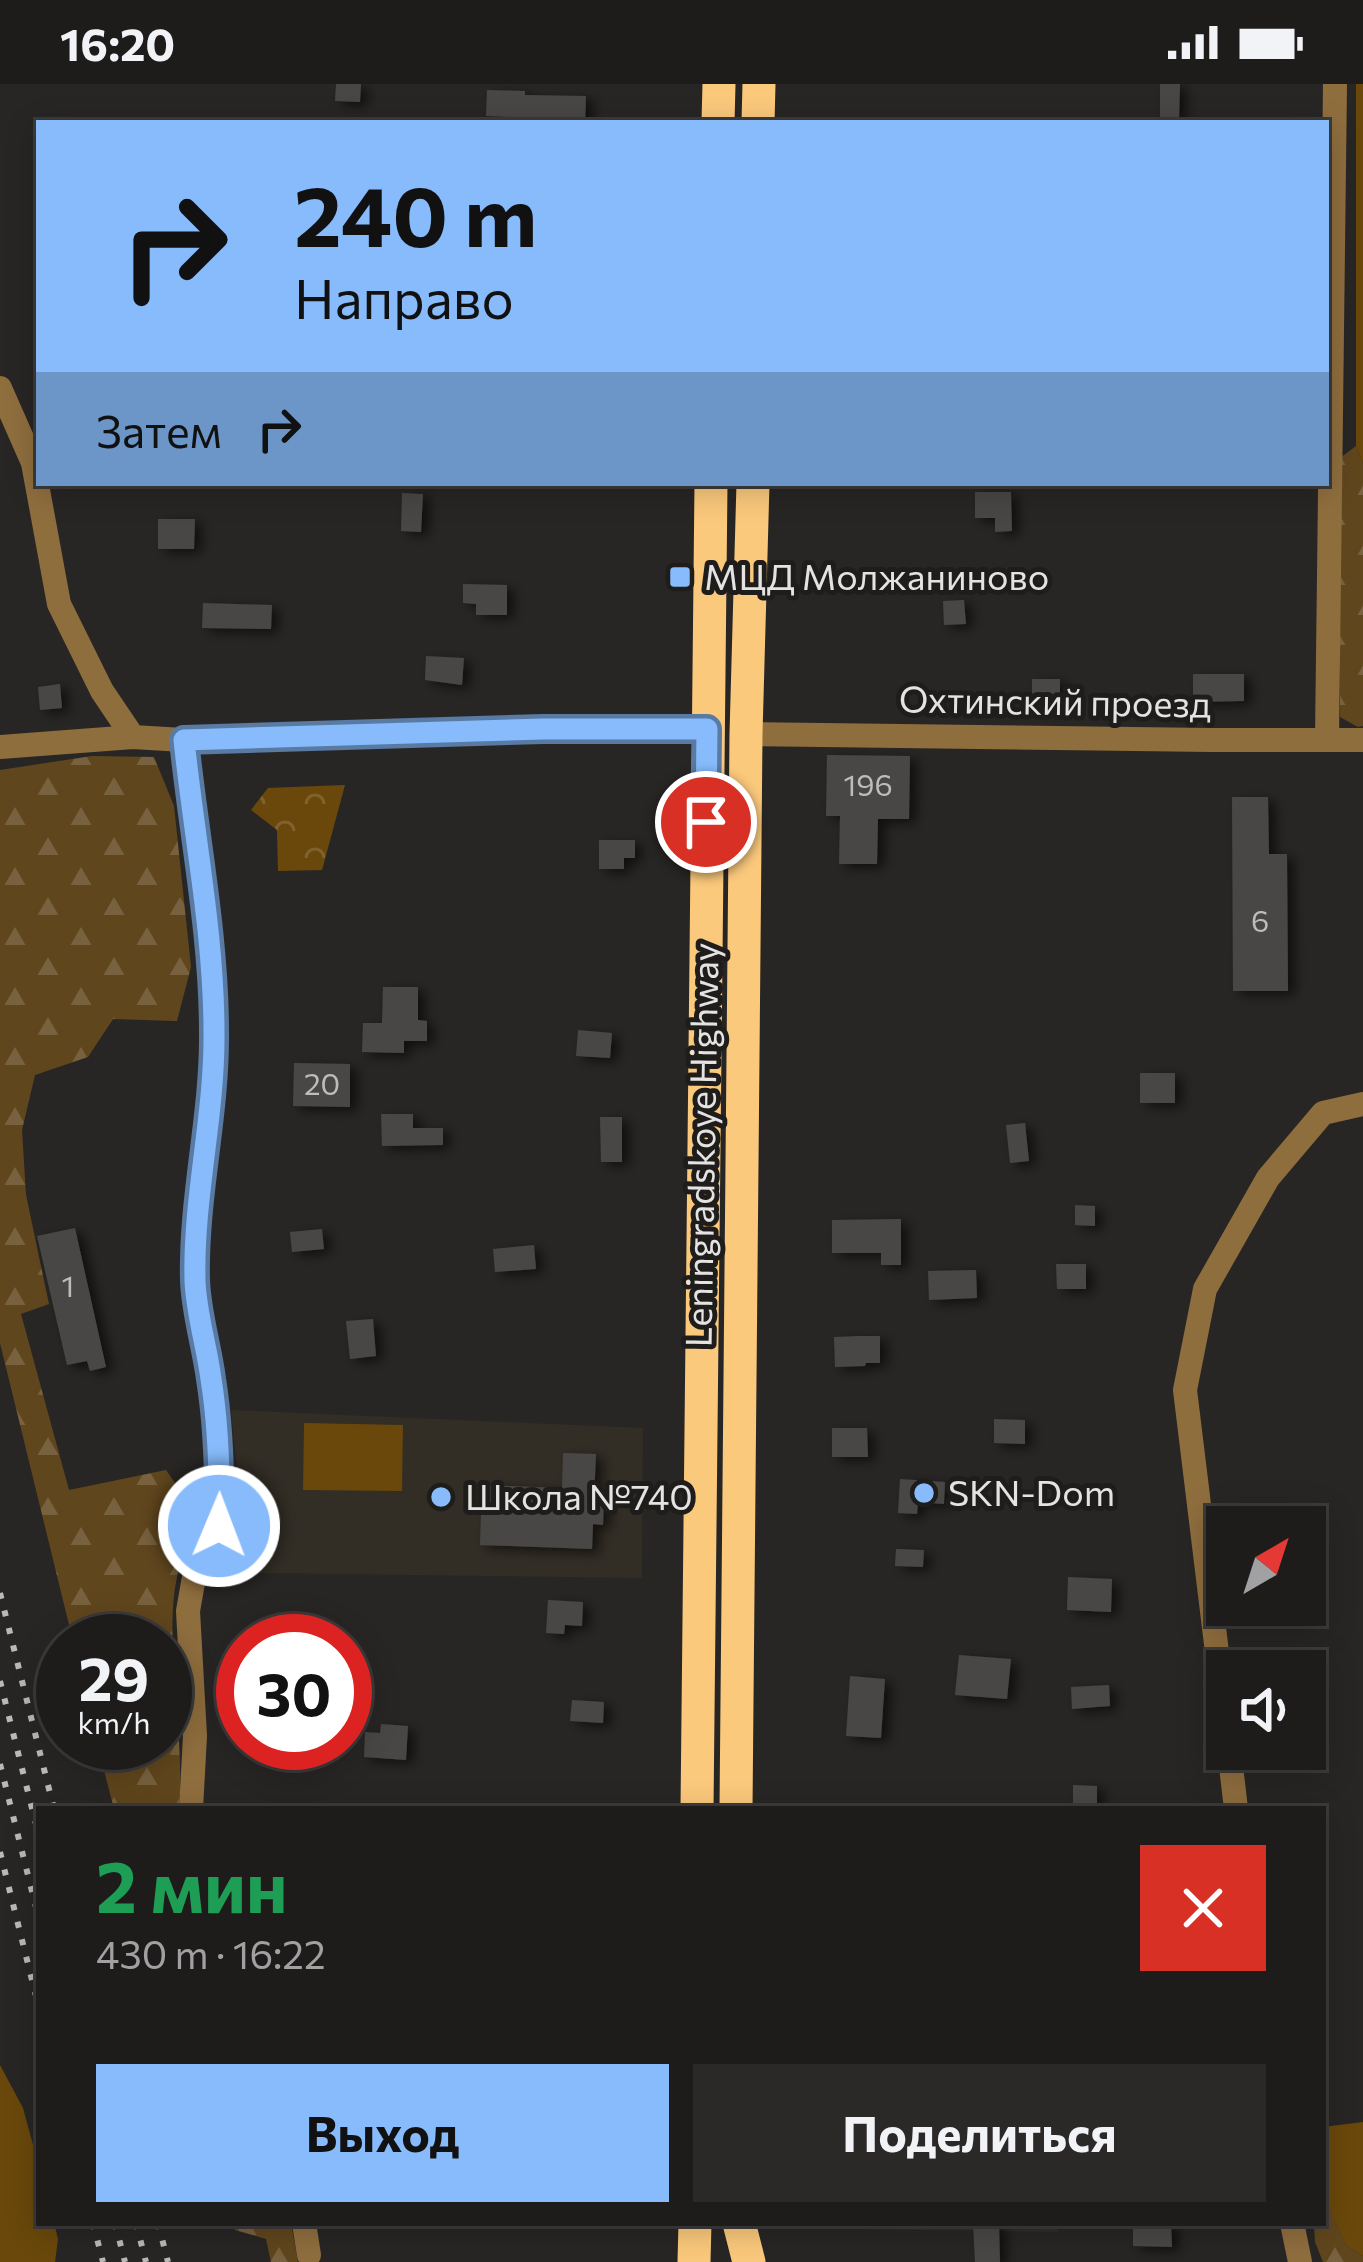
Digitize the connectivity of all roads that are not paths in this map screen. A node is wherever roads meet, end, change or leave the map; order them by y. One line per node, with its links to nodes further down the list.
1 (718, 84): 4 (highway)
2 (759, 84): 5 (highway)
3 (1335, 84): 14 (street)
4 (718, 120)
5 (758, 120)
6 (0, 388): 7 (street)
7 (36, 479)
8 (37, 486): 13 (street)
9 (712, 486): 11 (highway, Leningradskoye Highway)
10 (753, 486): 12 (highway, Leningradskoye Highway)
11 (707, 729): 15 (street); 22 (highway, Leningradskoye Highway)
12 (746, 734): 14 (street, Охтинский проезд); 23 (highway, Leningradskoye Highway)
13 (133, 737): 15 (street); 17 (street)
14 (1328, 739): 16 (street, Охтинский проезд)
15 (184, 740): 21 (street)
16 (1363, 740)
17 (0, 747)
18 (1363, 1104): 19 (street)
19 (1216, 1650)
20 (1231, 1770): 24 (street)
21 (191, 1806)
22 (697, 1806)
23 (736, 1806)
24 (1236, 1806)
25 (304, 2226): 30 (street)
26 (695, 2226): 31 (highway)
27 (736, 2226): 32 (highway)
28 (737, 2226): 33 (highway)
29 (1293, 2226): 34 (street)
30 (309, 2255)
31 (694, 2262)
32 (734, 2262)
33 (749, 2262)
34 (1300, 2262)

